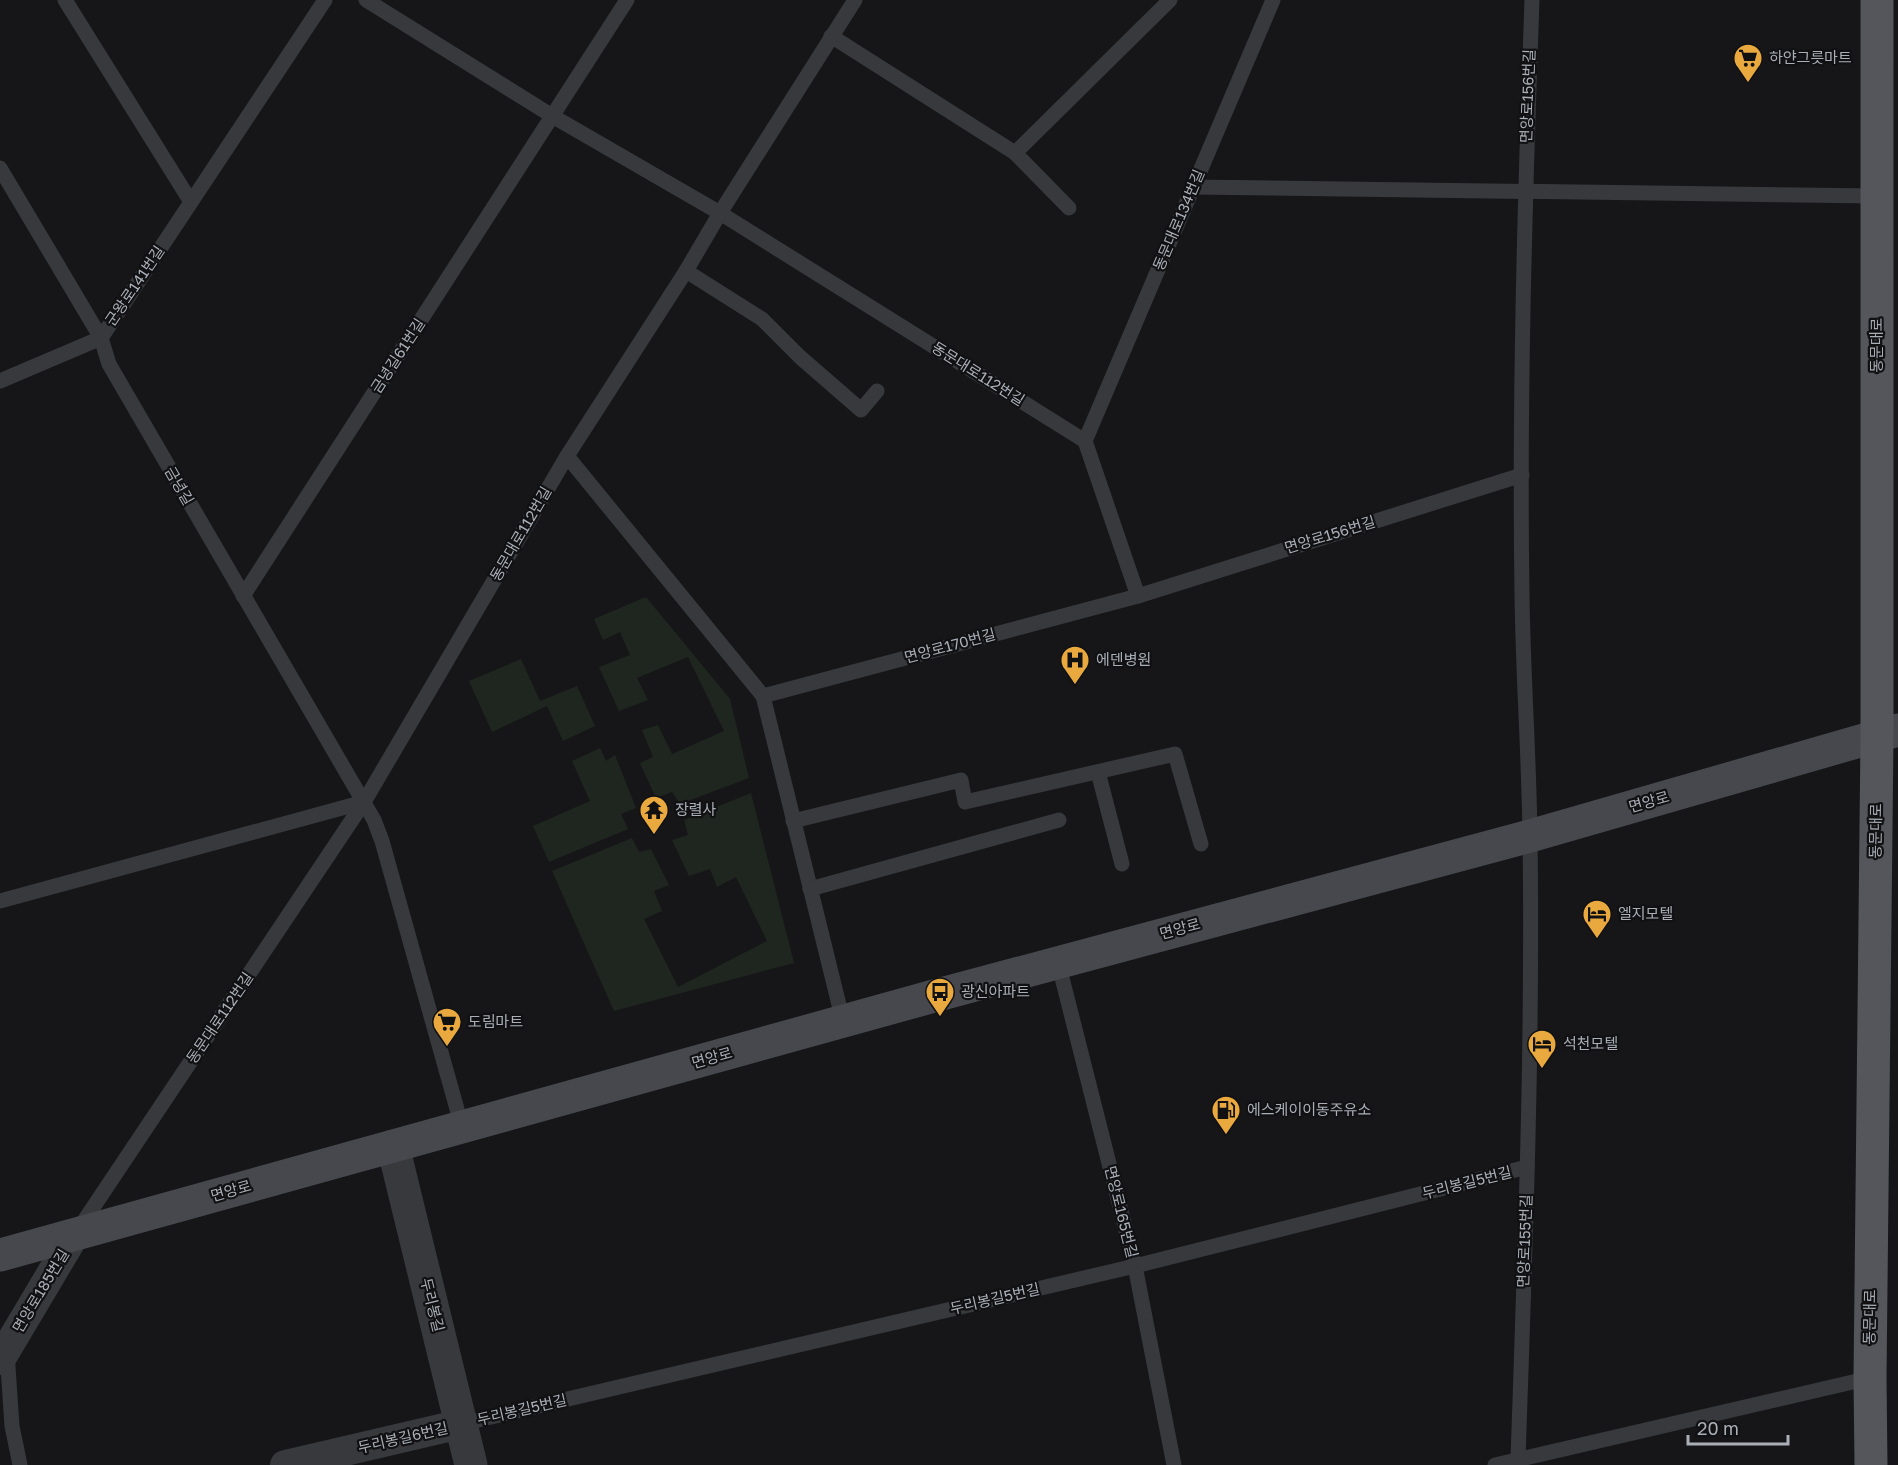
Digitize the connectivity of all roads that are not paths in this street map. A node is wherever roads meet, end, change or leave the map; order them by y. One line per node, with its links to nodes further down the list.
1 (65, 0): 17 (lane)
2 (325, 0): 17 (lane, 군왕로141번길)
3 (366, 0): 11 (lane)
4 (627, 0): 11 (lane, 금녕길61번길)
5 (855, 0): 10 (lane, 동문대로112번길)
6 (1170, 0): 12 (lane)
7 (1273, 0): 14 (lane, 동문대로134번길)
8 (1532, 0): 15 (lane, 면앙로156번길)
9 (1877, 0): 16 (main road, 동문대로)
10 (831, 36): 12 (lane); 19 (lane, 동문대로112번길)
11 (554, 117): 19 (lane); 27 (lane, 금녕길61번길)
12 (1016, 153): 18 (lane)
13 (0, 168): 21 (lane, 금녕길)
14 (1193, 187): 15 (lane); 24 (lane, 동문대로134번길)
15 (1525, 192): 16 (lane); 26 (lane, 면앙로156번길)
16 (1877, 196): 30 (main road, 동문대로)
17 (191, 202): 21 (lane, 군왕로141번길)
18 (1069, 208)
19 (720, 213): 20 (lane, 동문대로112번길); 24 (lane, 동문대로112번길)
20 (686, 271): 23 (lane); 25 (lane, 동문대로112번길)
21 (101, 338): 22 (lane, 군왕로141번길); 27 (lane, 금녕길)
22 (0, 381)
23 (877, 391)
24 (1084, 441): 28 (lane)
25 (567, 456): 29 (lane); 32 (lane, 동문대로112번길)
26 (1522, 475): 28 (lane, 면앙로156번길); 35 (lane, 면앙로156번길)
27 (243, 596): 32 (lane, 금녕길)
28 (1138, 596): 29 (lane, 면앙로170번길)
29 (763, 696): 34 (lane)
30 (1888, 733): 35 (main road, 면앙로); 49 (main road, 동문대로)
31 (1098, 772): 34 (lane); 36 (lane); 37 (lane)
32 (364, 802): 39 (lane); 42 (lane); 45 (lane, 동문대로112번길)
33 (1059, 820): 38 (lane)
34 (794, 821): 38 (lane)
35 (1530, 836): 40 (main road, 면앙로); 44 (lane, 면앙로155번길)
36 (1201, 844)
37 (1122, 864)
38 (810, 889): 41 (lane)
39 (0, 901)
40 (1058, 962): 41 (main road, 면앙로); 47 (lane, 면앙로165번길)
41 (843, 1021): 42 (main road, 면앙로)
42 (462, 1127): 43 (main road, 면앙로)
43 (393, 1146): 45 (main road, 면앙로); 50 (street, 두리봉길)
44 (1527, 1167): 47 (lane, 두리봉길5번길); 51 (lane, 면앙로155번길)
45 (75, 1234): 46 (main road, 면앙로); 48 (street, 면앙로185번길)
46 (0, 1255)
47 (1135, 1266): 50 (lane, 두리봉길5번길); 55 (lane, 면앙로165번길)
48 (4, 1354): 53 (lane, 면앙로185번길)
49 (1870, 1378): 51 (lane); 57 (main road, 동문대로)
50 (461, 1424): 52 (street, 두리봉길6번길); 54 (street, 두리봉길)
51 (1519, 1462): 56 (lane)
52 (303, 1463)
53 (20, 1465)
54 (471, 1465)
55 (1174, 1465)
56 (1495, 1465)
57 (1871, 1465)

